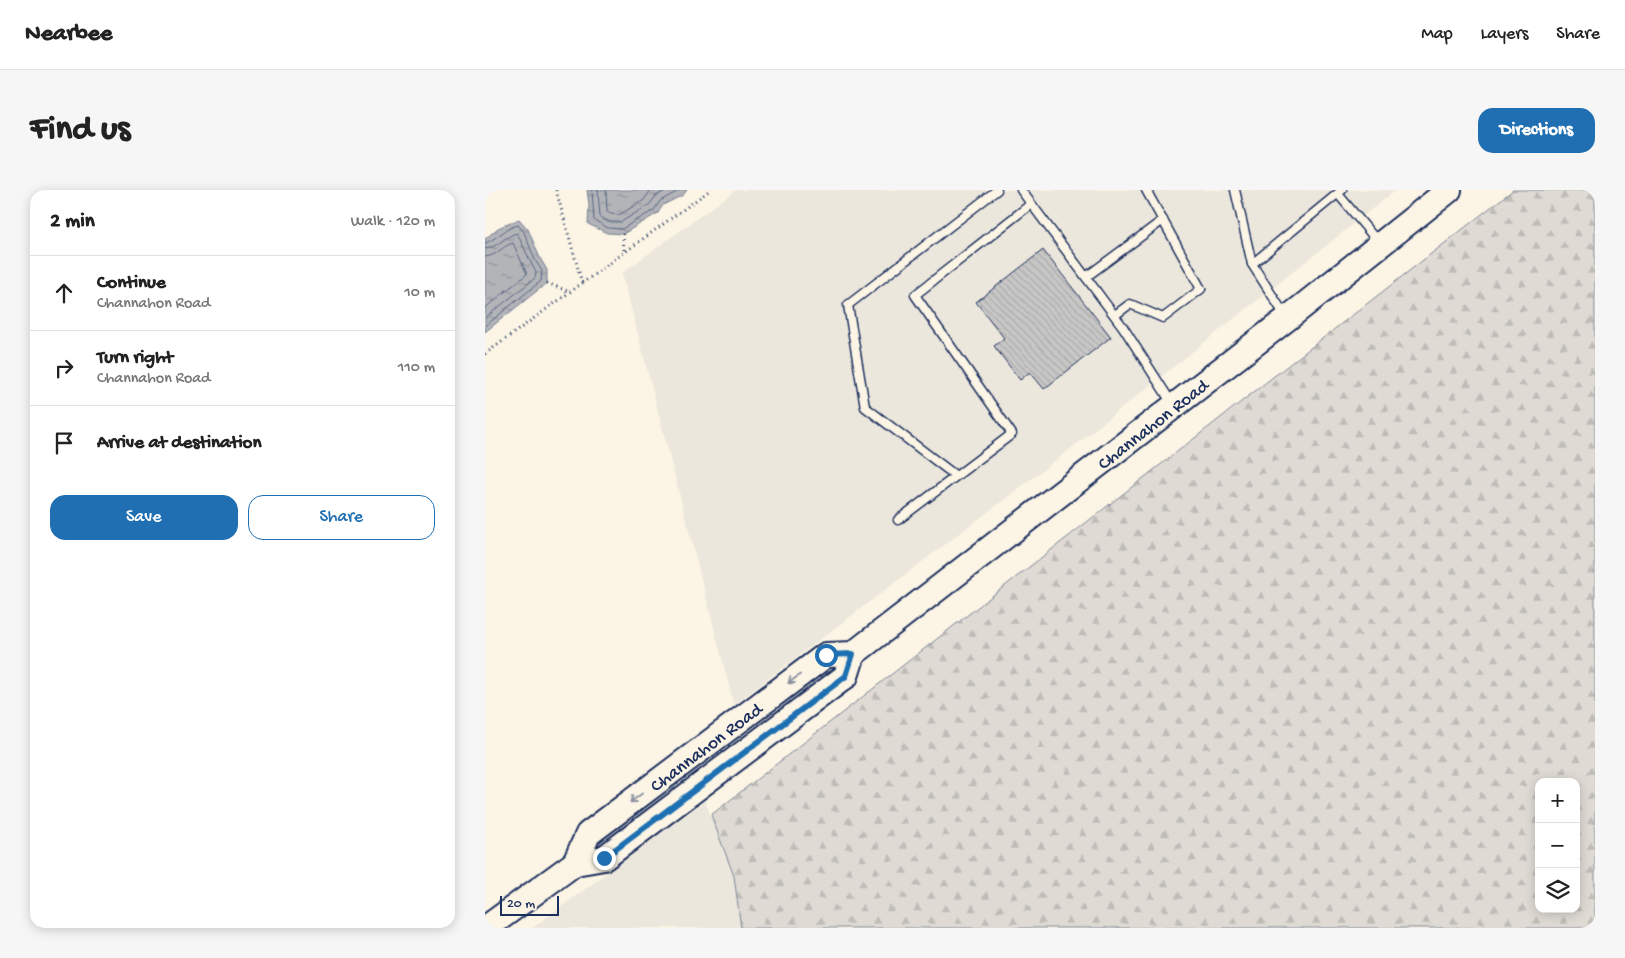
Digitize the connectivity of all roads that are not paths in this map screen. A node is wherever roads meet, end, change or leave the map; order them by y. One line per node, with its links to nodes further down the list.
1 (997, 190): 15 (lane)
2 (1021, 190): 7 (lane)
3 (1146, 190): 8 (lane)
4 (1235, 190): 10 (lane)
5 (1340, 192): 9 (lane); 10 (lane)
6 (1436, 196): 9 (main road, Channahon Road)
7 (1031, 204): 11 (lane); 15 (lane)
8 (1163, 220): 11 (lane); 12 (lane)
9 (1380, 245): 13 (main road, Channahon Road)
10 (1252, 264): 13 (lane)
11 (1086, 278): 12 (lane)
12 (1115, 315): 14 (lane)
13 (1287, 318): 14 (main road, Channahon Road)
14 (1174, 406): 17 (main road, Channahon Road)
15 (957, 476): 16 (lane)
16 (898, 520)
17 (486, 928)

